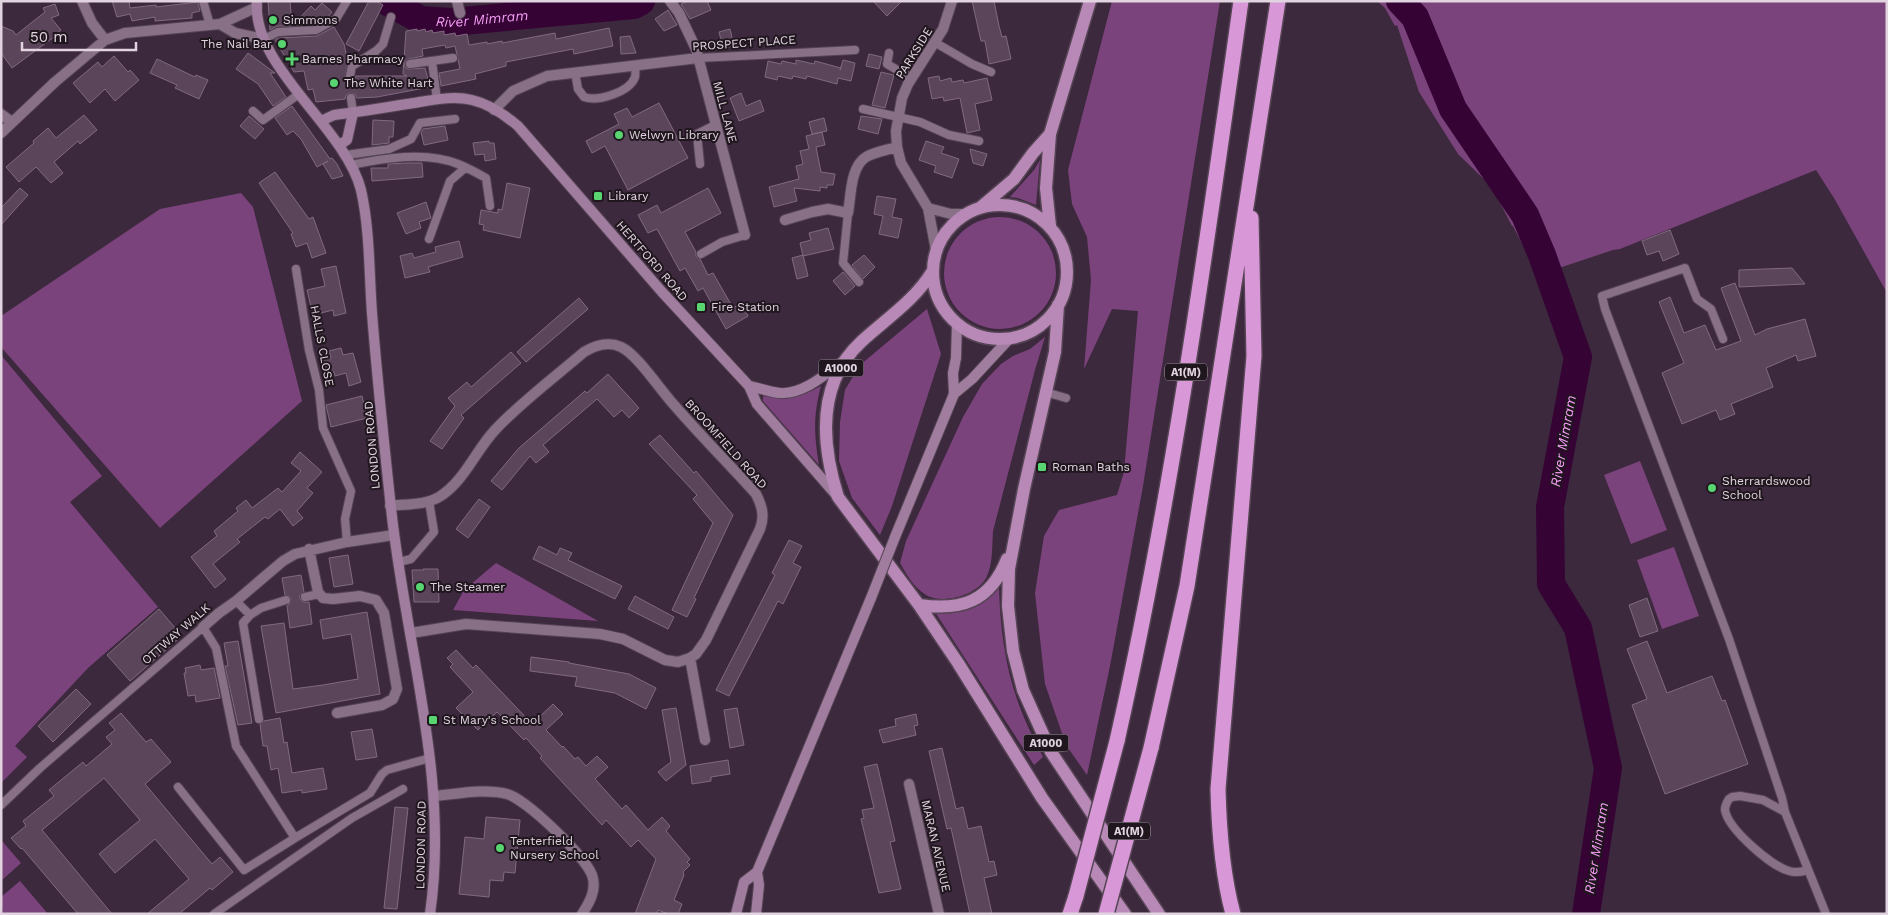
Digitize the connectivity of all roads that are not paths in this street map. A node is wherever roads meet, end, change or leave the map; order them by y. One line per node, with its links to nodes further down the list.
1 (82, 1): 15 (street)
2 (203, 1): 13 (lane)
3 (347, 1): 14 (lane)
4 (457, 1): 11 (street)
5 (670, 1): 20 (street, MILL LANE)
6 (952, 1): 16 (street, PARKSIDE)
7 (1090, 1): 42 (main road)
8 (1241, 1): 110 (highway, A1(M), bridge)
9 (1278, 1): 50 (highway, A1(M))
10 (257, 4): 13 (street); 14 (street, LONDON ROAD)
11 (460, 12)
12 (391, 17): 26 (lane)
13 (215, 24): 14 (street); 15 (street)
14 (264, 39): 28 (street, LONDON ROAD)
15 (105, 40): 39 (street)
16 (936, 43): 25 (lane); 27 (street, PARKSIDE)
17 (855, 50): 20 (lane, PROSPECT PLACE)
18 (889, 53): 27 (lane)
19 (454, 58): 21 (lane)
20 (698, 58): 23 (street, PROSPECT PLACE); 40 (street, MILL LANE)
21 (432, 61): 22 (lane); 30 (lane)
22 (410, 64)
23 (635, 65): 24 (street, PROSPECT PLACE); 24 (lane)
24 (576, 72): 32 (street, PROSPECT PLACE)
25 (991, 72)
26 (350, 76)
27 (911, 78): 36 (street, PARKSIDE)
28 (299, 94): 33 (lane); 38 (street, LONDON ROAD)
29 (351, 98): 34 (lane)
30 (437, 100): 32 (street); 34 (street)
31 (863, 109): 36 (lane)
32 (494, 110): 70 (street, HERTFORD ROAD)
33 (253, 111)
34 (353, 113): 38 (street); 44 (street)
35 (1, 114): 39 (street)
36 (898, 118): 43 (lane); 45 (street, PARKSIDE)
37 (455, 119): 46 (lane)
38 (321, 121): 44 (street, LONDON ROAD)
39 (12, 122): 41 (street)
40 (715, 125): 48 (lane); 58 (street, MILL LANE)
41 (1, 133)
42 (1050, 134): 52 (main road); 57 (main road)
43 (979, 141)
44 (339, 145): 46 (street, LONDON ROAD)
45 (897, 147): 53 (street, PARKSIDE); 54 (street)
46 (346, 155): 47 (street, LONDON ROAD)
47 (351, 164): 49 (lane); 76 (street, LONDON ROAD)
48 (700, 164)
49 (465, 168): 51 (lane); 59 (lane)
50 (1250, 174): 111 (highway, A1(M), bridge); 114 (highway)
51 (490, 206)
52 (980, 207): 55 (main road); 57 (main road)
53 (928, 208): 55 (street); 60 (street, PARKSIDE)
54 (848, 213): 56 (street); 64 (lane)
55 (965, 214): 60 (main road)
56 (785, 220)
57 (1050, 226): 65 (main road)
58 (745, 235): 61 (lane)
59 (429, 239)
60 (936, 250): 63 (main road)
61 (701, 254)
62 (296, 269): 78 (lane, HALLS CLOSE)
63 (932, 272): 66 (main road); 69 (main road, A1000)
64 (860, 282)
65 (1058, 305): 67 (main road); 71 (main road, A1000)
66 (957, 323): 67 (main road); 72 (street)
67 (1010, 338): 72 (street)
68 (1723, 340): 100 (lane)
69 (847, 358): 70 (street); 74 (main road, A1000)
70 (749, 386): 74 (street, HERTFORD ROAD)
71 (1045, 392): 73 (lane); 79 (main road, A1000)
72 (954, 394): 103 (street, bridge)
73 (1066, 398)
74 (838, 497): 86 (main road, A1000)
75 (429, 501): 76 (street, BROOMFIELD ROAD); 81 (lane); 90 (street, BROOMFIELD ROAD)
76 (390, 506): 77 (street, LONDON ROAD)
77 (394, 535): 78 (street, OTTWAY WALK); 81 (street, LONDON ROAD)
78 (346, 542): 80 (street, OTTWAY WALK)
79 (1013, 545): 86 (main road, A1000); 113 (main road, A1000)
80 (310, 549): 82 (street); 85 (street, OTTWAY WALK)
81 (399, 562): 89 (street, LONDON ROAD)
82 (320, 594): 83 (lane); 91 (street)
83 (305, 597)
84 (286, 600): 87 (lane)
85 (236, 601): 87 (lane); 88 (street, OTTWAY WALK)
86 (919, 605): 112 (main road, A1000)
87 (250, 614): 92 (lane)
88 (203, 627): 99 (lane, OTTWAY WALK); 101 (lane)
89 (411, 633): 90 (street); 94 (street, LONDON ROAD)
90 (690, 658): 93 (street)
91 (337, 713)
92 (259, 719)
93 (705, 740)
94 (430, 758): 98 (street, LONDON ROAD); 101 (lane)
95 (909, 784): 109 (street, MARAN AVENUE)
96 (178, 788): 101 (lane)
97 (403, 789): 104 (lane)
98 (435, 796): 105 (street, LONDON ROAD); 106 (street)
99 (1, 805)
100 (1785, 812): 102 (lane); 102 (lane)
101 (295, 838)
102 (1808, 870): 115 (lane)
103 (757, 872): 107 (street); 108 (street)
104 (214, 914)
105 (430, 914)
106 (582, 914)
107 (736, 914)
108 (756, 914)
109 (939, 914)
110 (1070, 914)
111 (1106, 914)
112 (1125, 914)
113 (1158, 914)
114 (1233, 914)
115 (1826, 914)

